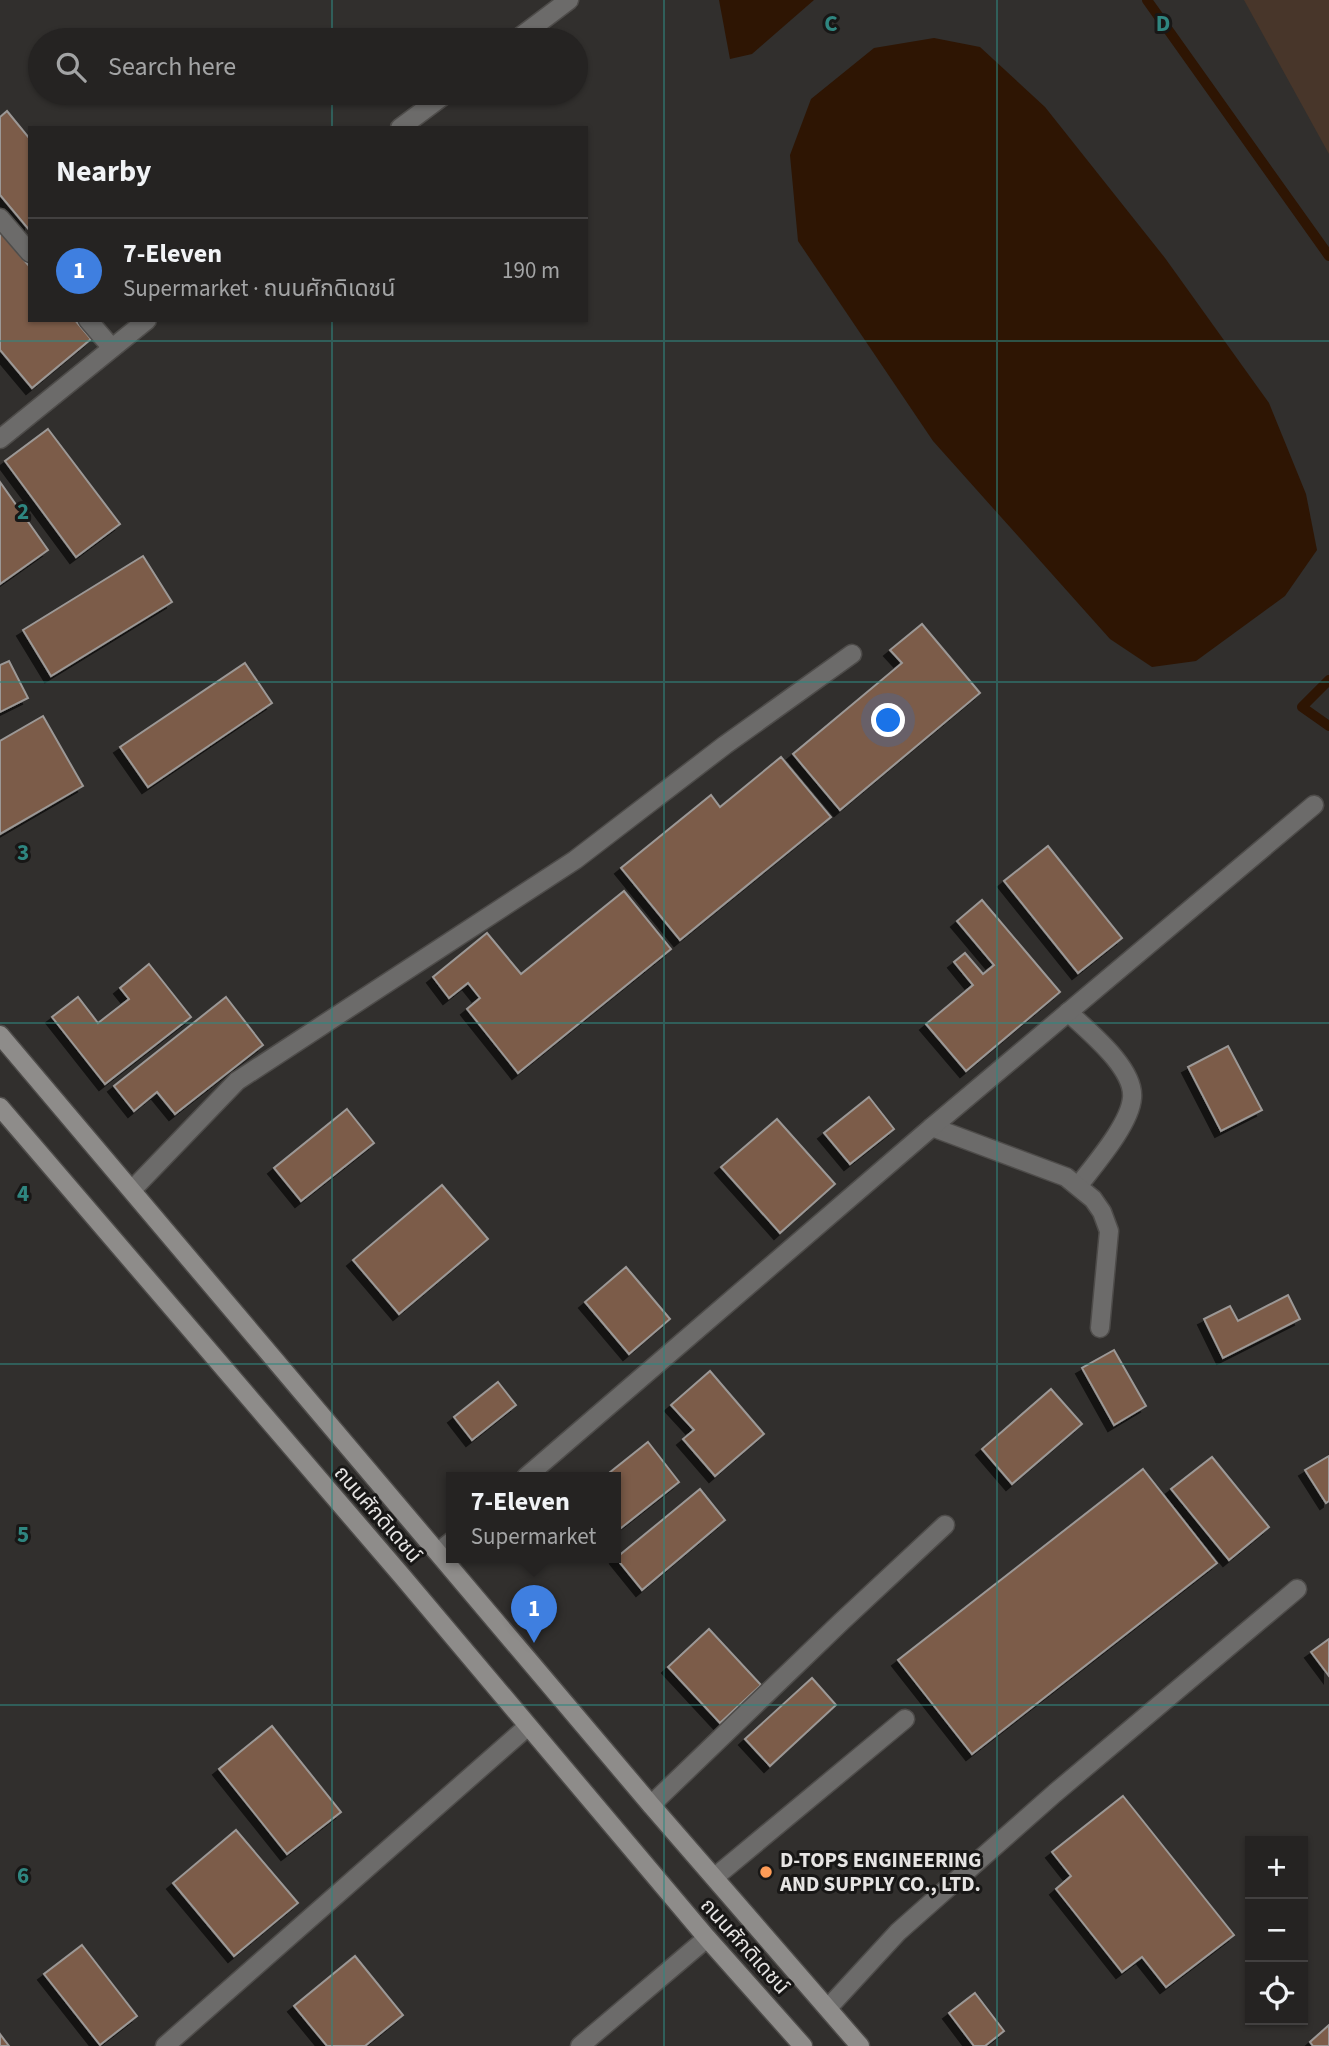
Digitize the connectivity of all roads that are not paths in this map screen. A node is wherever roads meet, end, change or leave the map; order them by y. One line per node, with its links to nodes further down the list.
1 (569, 0): 2 (street)
2 (532, 28)
3 (431, 105): 4 (street)
4 (403, 126)
5 (0, 218): 6 (street)
6 (28, 251)
7 (90, 322): 9 (street)
8 (144, 322): 9 (street)
9 (111, 347): 10 (street)
10 (0, 439)
11 (852, 654): 18 (street)
12 (1314, 805): 13 (street)
13 (1068, 1012): 16 (street); 17 (street)
14 (0, 1035): 18 (main road)
15 (0, 1107): 26 (main road, ถนนศักดิเดชน์)
16 (932, 1127): 17 (street); 20 (street)
17 (1079, 1185): 19 (street)
18 (132, 1190): 22 (main road)
19 (1100, 1328)
20 (532, 1472)
21 (945, 1525): 27 (street)
22 (445, 1547)
23 (458, 1563): 27 (main road)
24 (1297, 1589): 30 (street)
25 (905, 1719): 28 (street)
26 (527, 1727): 29 (main road, ถนนศักดิเดชน์); 31 (street)
27 (651, 1805): 28 (main road)
28 (715, 1877): 30 (main road)
29 (706, 1938): 32 (street); 33 (main road, ถนนศักดิเดชน์)
30 (828, 2008): 34 (main road)
31 (165, 2046)
32 (580, 2046)
33 (803, 2046)
34 (860, 2046)

